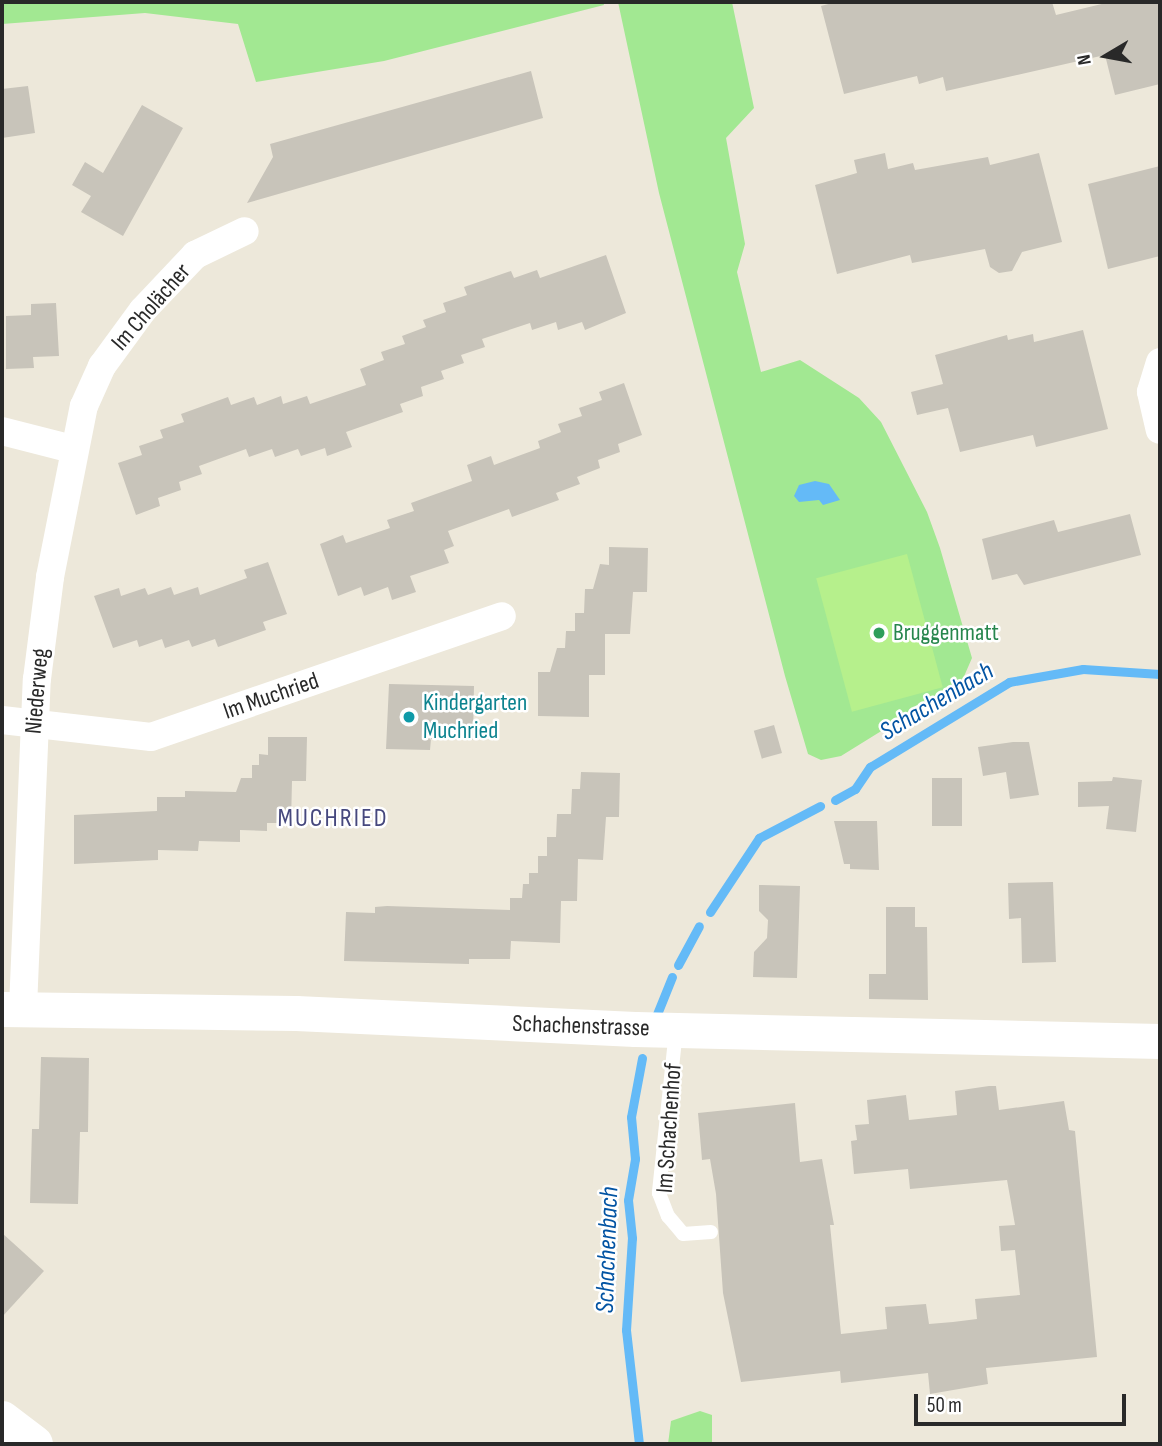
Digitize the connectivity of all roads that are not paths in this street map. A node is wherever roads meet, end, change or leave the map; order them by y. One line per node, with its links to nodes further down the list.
1 (245, 231): 5 (street, Im Cholächer)
2 (1160, 362): 3 (street)
3 (1160, 430)
4 (2, 431): 5 (street)
5 (72, 449): 8 (street, Niederweg)
6 (502, 616): 8 (street, Im Muchried)
7 (2, 720): 8 (street, Im Muchried)
8 (33, 727): 9 (street, Niederweg)
9 (12, 1009): 10 (street, Schachenstrasse)
10 (676, 1030): 11 (street, Schachenstrasse); 12 (lane, Im Schachenhof)
11 (1160, 1041)
12 (711, 1232)
13 (2, 1420): 14 (main road)
14 (34, 1444)

